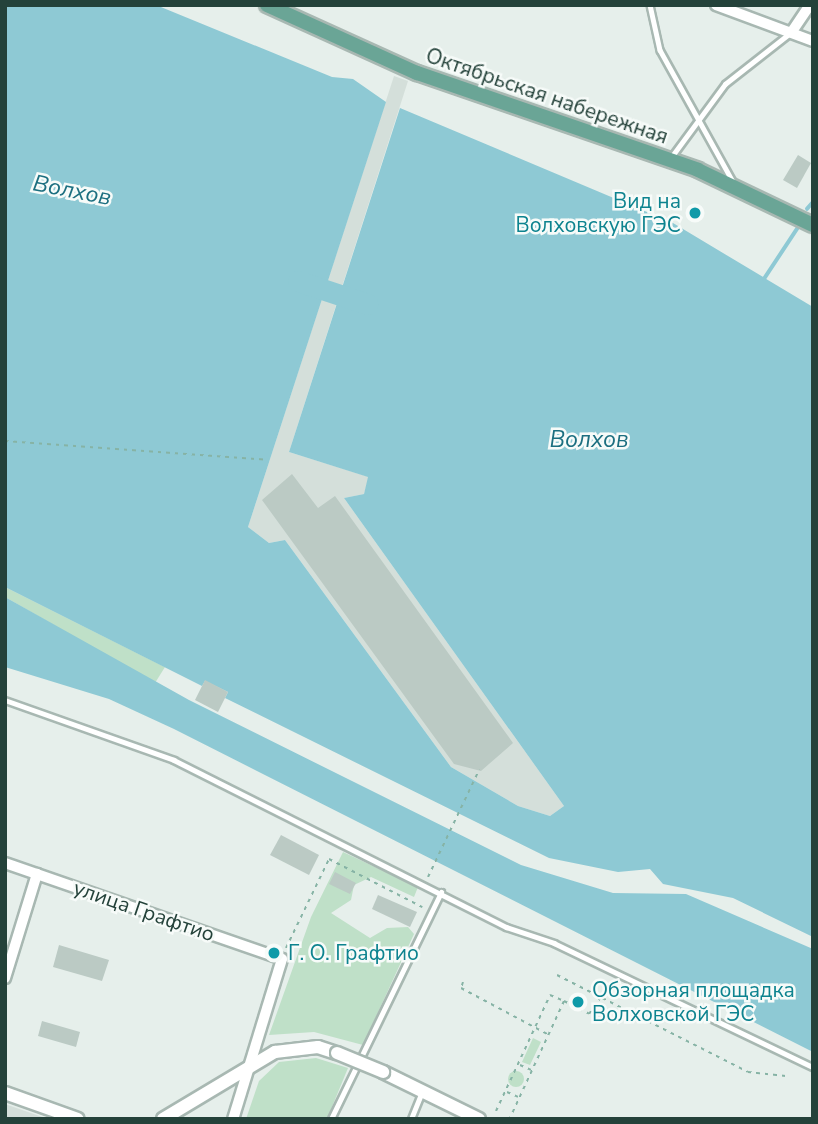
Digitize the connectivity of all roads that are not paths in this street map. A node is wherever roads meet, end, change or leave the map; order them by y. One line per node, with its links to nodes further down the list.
1 (267, 5): 8 (main road, Октябрьская набережная)
2 (650, 5): 7 (lane)
3 (716, 5): 5 (street)
4 (810, 5): 5 (street)
5 (793, 30): 6 (street); 7 (lane)
6 (813, 41)
7 (701, 123): 8 (lane); 9 (lane)
8 (665, 160): 9 (main road, Октябрьская набережная)
9 (736, 187): 10 (main road, Октябрьская набережная)
10 (813, 225)
11 (5, 700): 14 (lane)
12 (5, 863): 13 (street, улица Графтио)
13 (37, 874): 15 (street); 16 (street, улица Графтио)
14 (440, 892): 17 (lane); 23 (lane)
15 (5, 978)
16 (251, 1061): 18 (street, bridge); 21 (street); 22 (street)
17 (813, 1068)
18 (422, 1091): 24 (lane); 25 (street)
19 (5, 1093): 20 (street)
20 (78, 1119)
21 (163, 1119)
22 (233, 1119)
23 (331, 1119)
24 (411, 1119)
25 (479, 1119)

